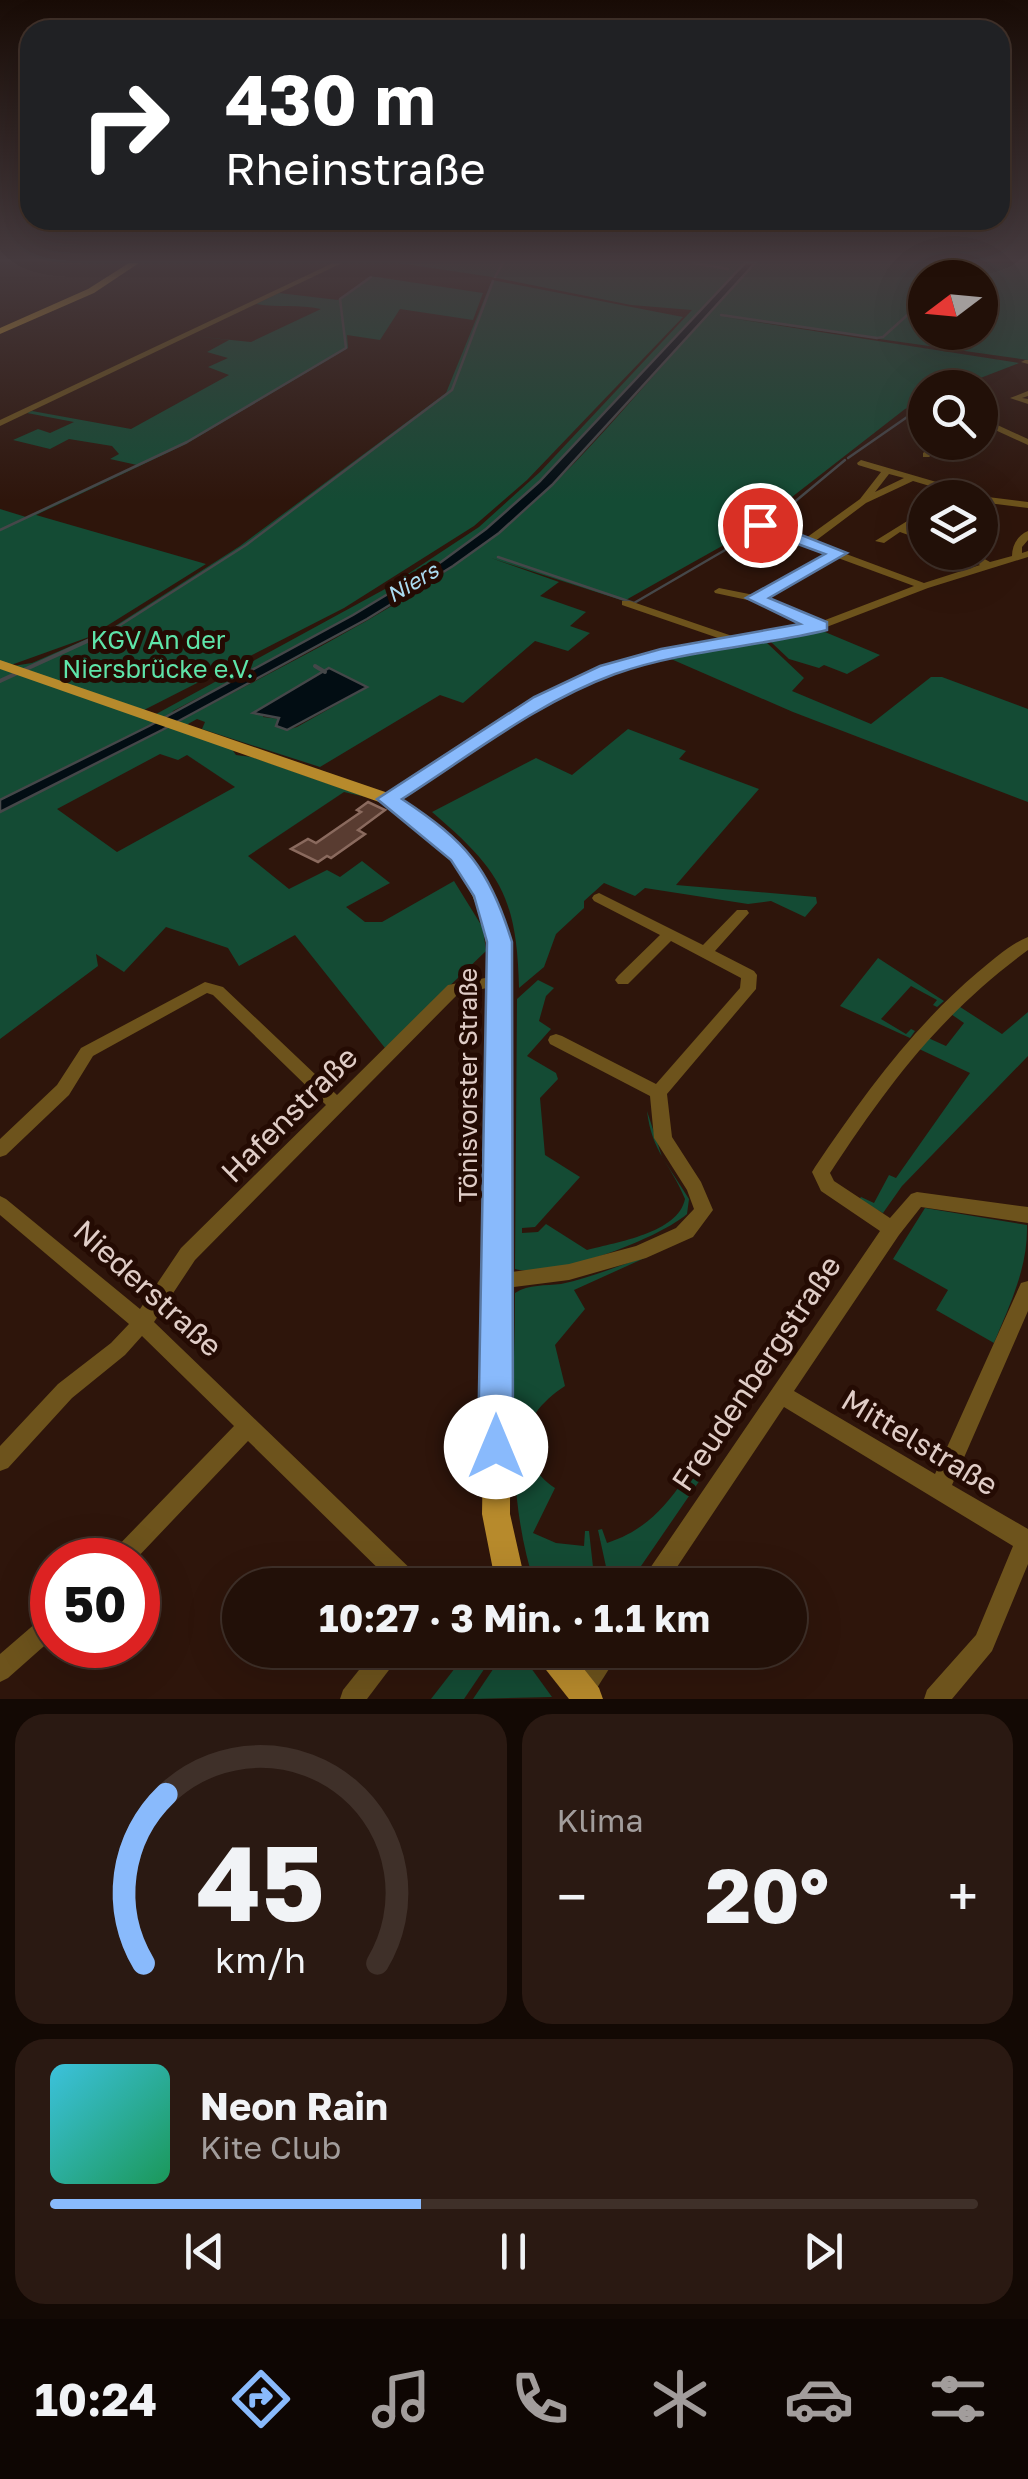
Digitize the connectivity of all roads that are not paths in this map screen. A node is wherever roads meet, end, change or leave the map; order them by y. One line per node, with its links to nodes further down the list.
1 (171, 342): 4 (street)
2 (1028, 393): 3 (street)
3 (1028, 402)
4 (0, 423)
5 (998, 430): 6 (street)
6 (1028, 442)
7 (861, 464): 8 (street)
8 (887, 471): 9 (street); 11 (street)
9 (912, 478): 10 (street); 11 (street)
10 (919, 480)
11 (863, 501): 19 (street)
12 (998, 501): 13 (street)
13 (1028, 505)
14 (908, 523): 16 (street)
15 (760, 525): 19 (street)
16 (900, 528): 17 (street); 20 (street)
17 (908, 531)
18 (1028, 534): 22 (street)
19 (804, 541): 21 (street); 23 (street)
20 (880, 541)
21 (839, 553): 26 (street); 28 (street)
22 (1022, 556): 24 (street)
23 (770, 558)
24 (998, 563)
25 (976, 570): 26 (street)
26 (924, 586): 30 (street)
27 (719, 591): 28 (street)
28 (755, 598): 30 (street)
29 (626, 603): 31 (street)
30 (820, 626): 31 (street)
31 (734, 640): 33 (street)
32 (5, 666): 33 (main road, Tönisvorster Straße)
33 (388, 799): 39 (main road, Tönisvorster Straße)
34 (599, 898): 36 (street)
35 (742, 913): 38 (street)
36 (670, 934): 38 (street); 40 (street)
37 (1028, 942): 48 (street)
38 (705, 952): 42 (street)
39 (501, 980): 43 (street, Hafenstraße); 49 (main road, Tönisvorster Straße)
40 (623, 980)
41 (556, 1040): 42 (street)
42 (658, 1093): 49 (street)
43 (336, 1106): 44 (street); 51 (street, Hafenstraße)
44 (0, 1150)
45 (917, 1199): 47 (street); 48 (street, Freudenbergstraße)
46 (0, 1204): 51 (street, Niederstraße)
47 (1028, 1215)
48 (892, 1229): 52 (street, Freudenbergstraße)
49 (497, 1281): 59 (main road, Tönisvorster Straße)
50 (1028, 1288): 55 (street)
51 (142, 1323): 53 (street, Niederstraße); 54 (street, Hafenstraße)
52 (780, 1394): 55 (street, Mittelstraße); 60 (street, Freudenbergstraße)
53 (249, 1425): 56 (street); 58 (street, Niederstraße)
54 (0, 1461)
55 (939, 1489): 57 (street, Mittelstraße)
56 (141, 1538)
57 (1027, 1541): 68 (street)
58 (393, 1568)
59 (508, 1568)
60 (663, 1568)
61 (30, 1643): 65 (street)
62 (376, 1668): 67 (street)
63 (564, 1668): 66 (main road)
64 (599, 1668): 66 (street)
65 (0, 1670)
66 (584, 1695)
67 (352, 1699)
68 (936, 1699)

